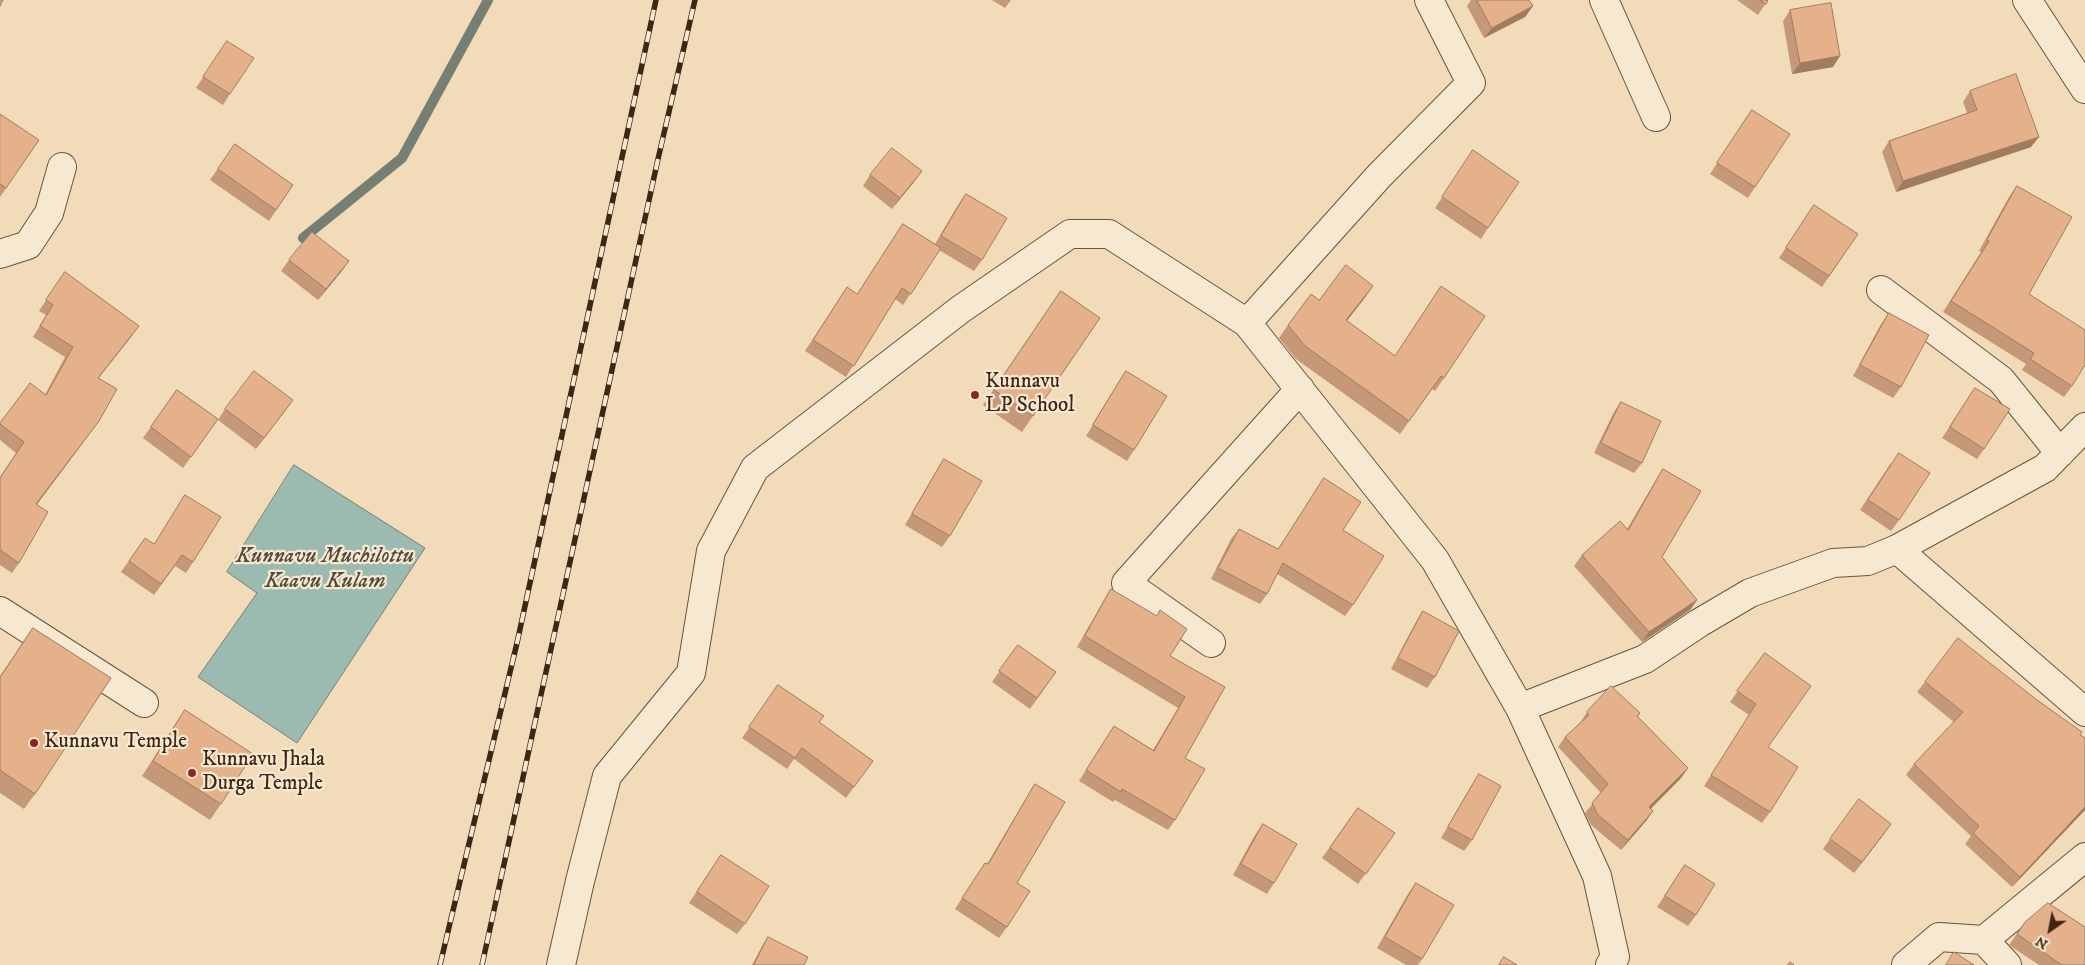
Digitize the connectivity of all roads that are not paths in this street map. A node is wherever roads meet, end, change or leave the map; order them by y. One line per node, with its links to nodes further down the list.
1 (1429, 0): 9 (street)
2 (1604, 0): 5 (street)
3 (2027, 0): 4 (street)
4 (2085, 89)
5 (1656, 117)
6 (62, 167): 7 (street)
7 (0, 254)
8 (1881, 290): 12 (street)
9 (1247, 323): 10 (street); 22 (street)
10 (1300, 389): 15 (street); 17 (street)
11 (2085, 427): 12 (street)
12 (2060, 453): 13 (street)
13 (1897, 549): 17 (street); 18 (street)
14 (0, 611): 16 (street)
15 (1211, 643)
16 (144, 703)
17 (1520, 708): 21 (street)
18 (2085, 712)
19 (2085, 857): 20 (street)
20 (1984, 940): 23 (street); 24 (street)
21 (1618, 962)
22 (561, 965)
23 (1906, 965)
24 (2007, 965)

